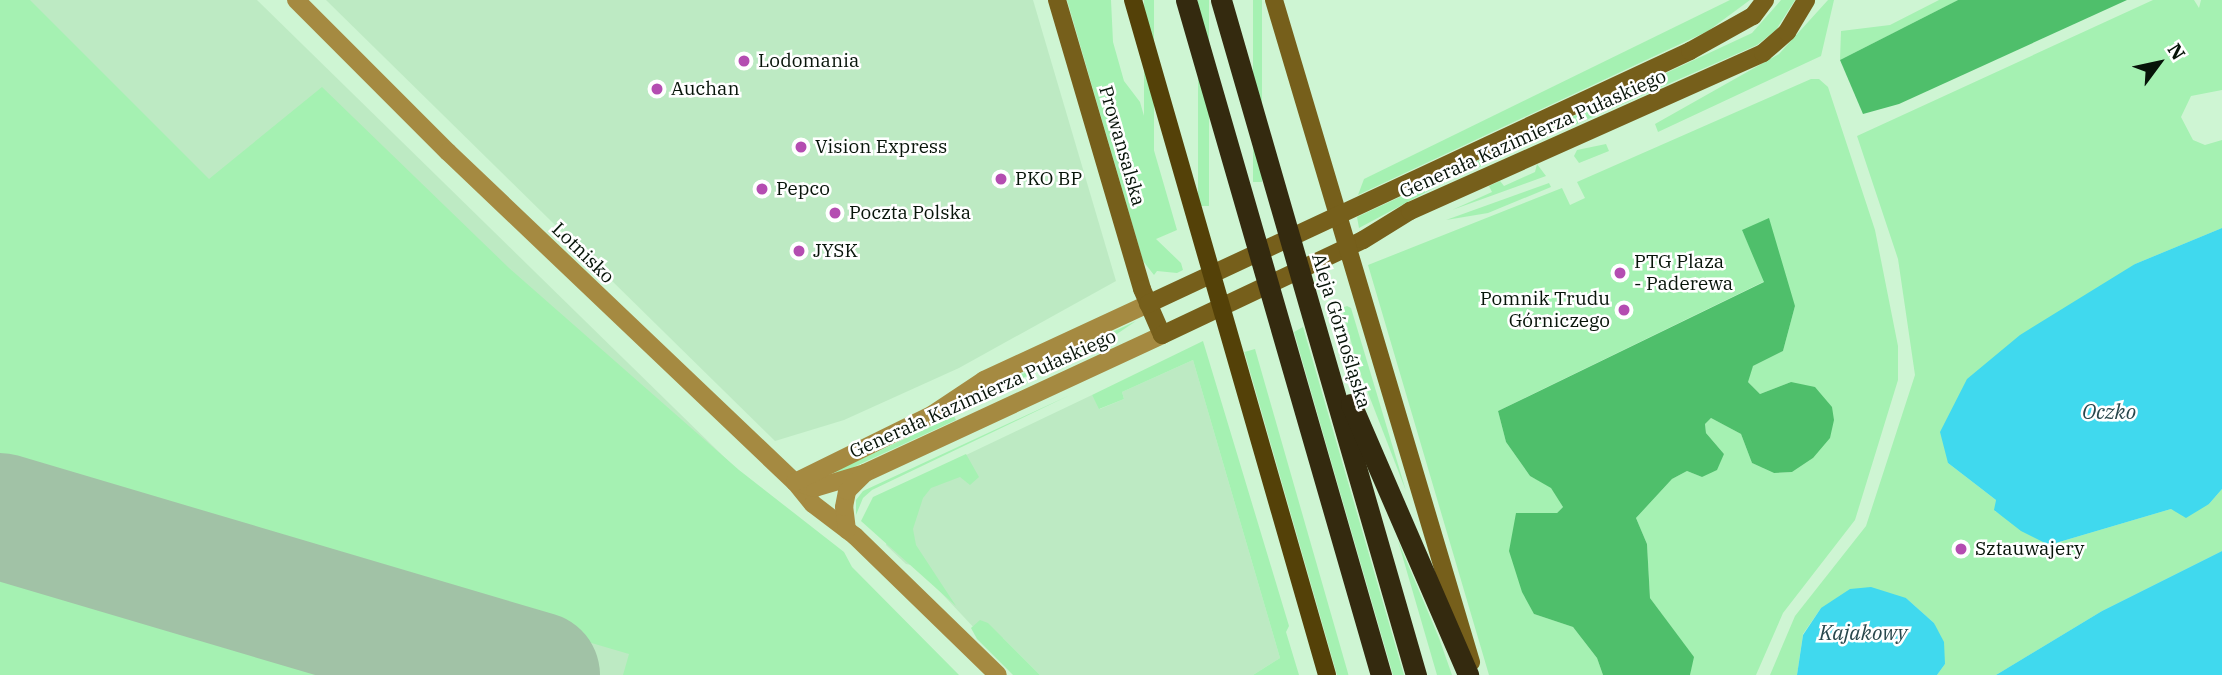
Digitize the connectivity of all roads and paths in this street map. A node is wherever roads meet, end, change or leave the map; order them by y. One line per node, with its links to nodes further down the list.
1 (296, 0): 10 (street, Lotnisko)
2 (311, 0): 10 (street)
3 (1057, 0): 11 (street, Prowansalska)
4 (1133, 0): 18 (main road)
5 (1186, 0): 19 (highway)
6 (1221, 0): 12 (highway, Aleja Górnośląska)
7 (1274, 0): 22 (street)
8 (1765, 0): 11 (street, Generała Kazimierza Pułaskiego)
9 (1806, 0): 13 (street, Generała Kazimierza Pułaskiego)
10 (321, 24): 15 (street, Lotnisko)
11 (1149, 304): 13 (street, Prowansalska); 15 (street, Generała Kazimierza Pułaskiego)
12 (1310, 309): 20 (highway, Aleja Górnośląska); 21 (highway)
13 (1162, 335): 14 (street, Generała Kazimierza Pułaskiego)
14 (865, 473): 15 (street, Generała Kazimierza Pułaskiego); 16 (street)
15 (795, 482): 16 (street, Lotnisko)
16 (847, 530): 17 (street, Lotnisko)
17 (998, 675)
18 (1327, 675)
19 (1381, 675)
20 (1416, 675)
21 (1468, 675)
22 (1475, 675)

